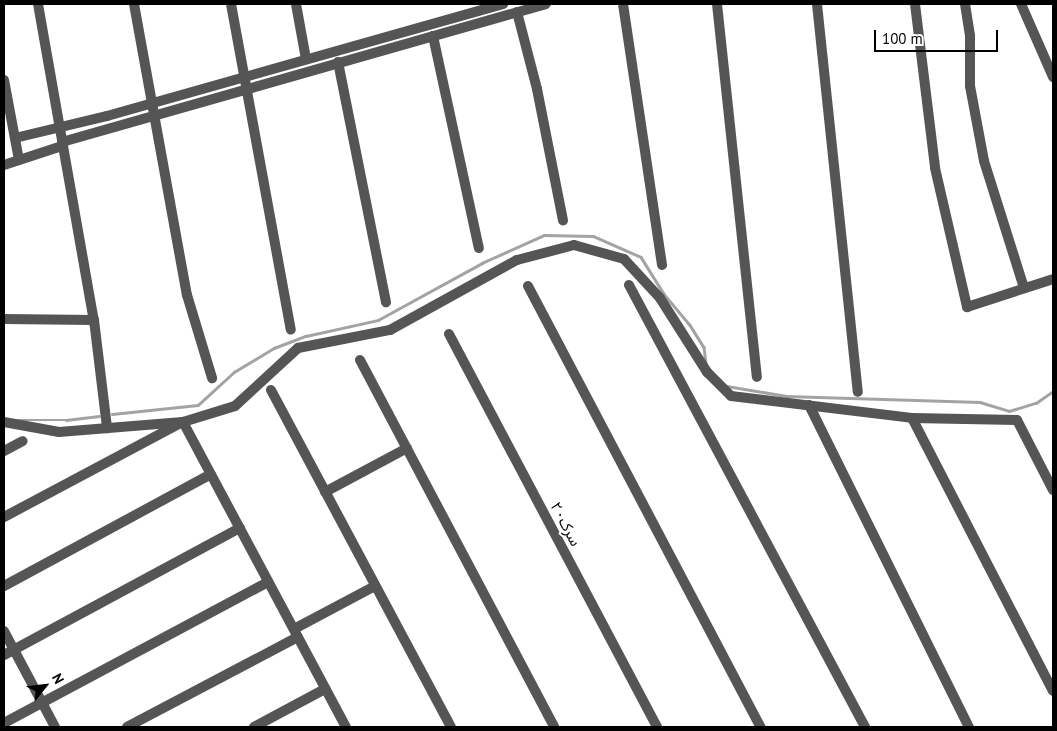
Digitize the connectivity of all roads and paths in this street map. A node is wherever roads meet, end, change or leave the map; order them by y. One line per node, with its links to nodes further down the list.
1 (38, 4): 23 (street)
2 (134, 4): 21 (street)
3 (231, 4): 17 (street)
4 (296, 4): 15 (street)
5 (546, 4): 13 (street)
6 (623, 4): 30 (street)
7 (717, 4): 41 (street)
8 (816, 4): 44 (street)
9 (914, 4): 34 (street)
10 (965, 4): 34 (street)
11 (1021, 4): 18 (street)
12 (496, 5): 15 (street)
13 (517, 12): 14 (street); 28 (street)
14 (433, 36): 16 (street); 29 (street)
15 (306, 59): 17 (street)
16 (338, 62): 20 (street); 35 (street)
17 (244, 77): 20 (street); 21 (street)
18 (1053, 77)
19 (4, 80): 24 (street)
20 (246, 89): 22 (street); 38 (street)
21 (153, 102): 22 (street); 23 (street)
22 (155, 115): 25 (street); 42 (street)
23 (59, 128): 24 (street); 25 (street)
24 (14, 138): 26 (street)
25 (62, 144): 26 (street); 37 (street)
26 (18, 160): 27 (street)
27 (4, 165)
28 (563, 220)
29 (479, 248)
30 (662, 265)
31 (1053, 279): 34 (street)
32 (628, 285): 77 (street)
33 (528, 286): 76 (street)
34 (1024, 288)
35 (386, 302)
36 (4, 319): 37 (street)
37 (94, 320): 49 (street)
38 (291, 330)
39 (449, 334): 75 (street, سرک۲۰)
40 (360, 360): 51 (street)
41 (757, 376)
42 (212, 378)
43 (271, 390): 55 (street)
44 (858, 392)
45 (809, 405): 46 (street); 48 (street); 78 (street)
46 (912, 418): 54 (street); 66 (street)
47 (4, 422): 49 (street)
48 (183, 422): 49 (street); 53 (street); 56 (street)
49 (107, 428)
50 (23, 441): 52 (street)
51 (407, 448): 55 (street); 74 (street)
52 (4, 451)
53 (211, 474): 57 (street); 59 (street)
54 (1053, 490)
55 (325, 492): 60 (street)
56 (4, 517)
57 (240, 528): 58 (street); 63 (street)
58 (268, 582): 62 (street); 67 (street)
59 (4, 586)
60 (375, 586): 62 (street); 73 (street)
61 (4, 631): 63 (street)
62 (296, 633): 65 (street); 70 (street)
63 (14, 650): 64 (street); 67 (street)
64 (4, 655)
65 (326, 689): 71 (street); 72 (street)
66 (1053, 691)
67 (42, 702): 68 (street); 69 (street)
68 (4, 723)
69 (55, 727)
70 (127, 727)
71 (254, 727)
72 (346, 727)
73 (451, 727)
74 (554, 727)
75 (657, 727)
76 (761, 727)
77 (865, 727)
78 (969, 727)

